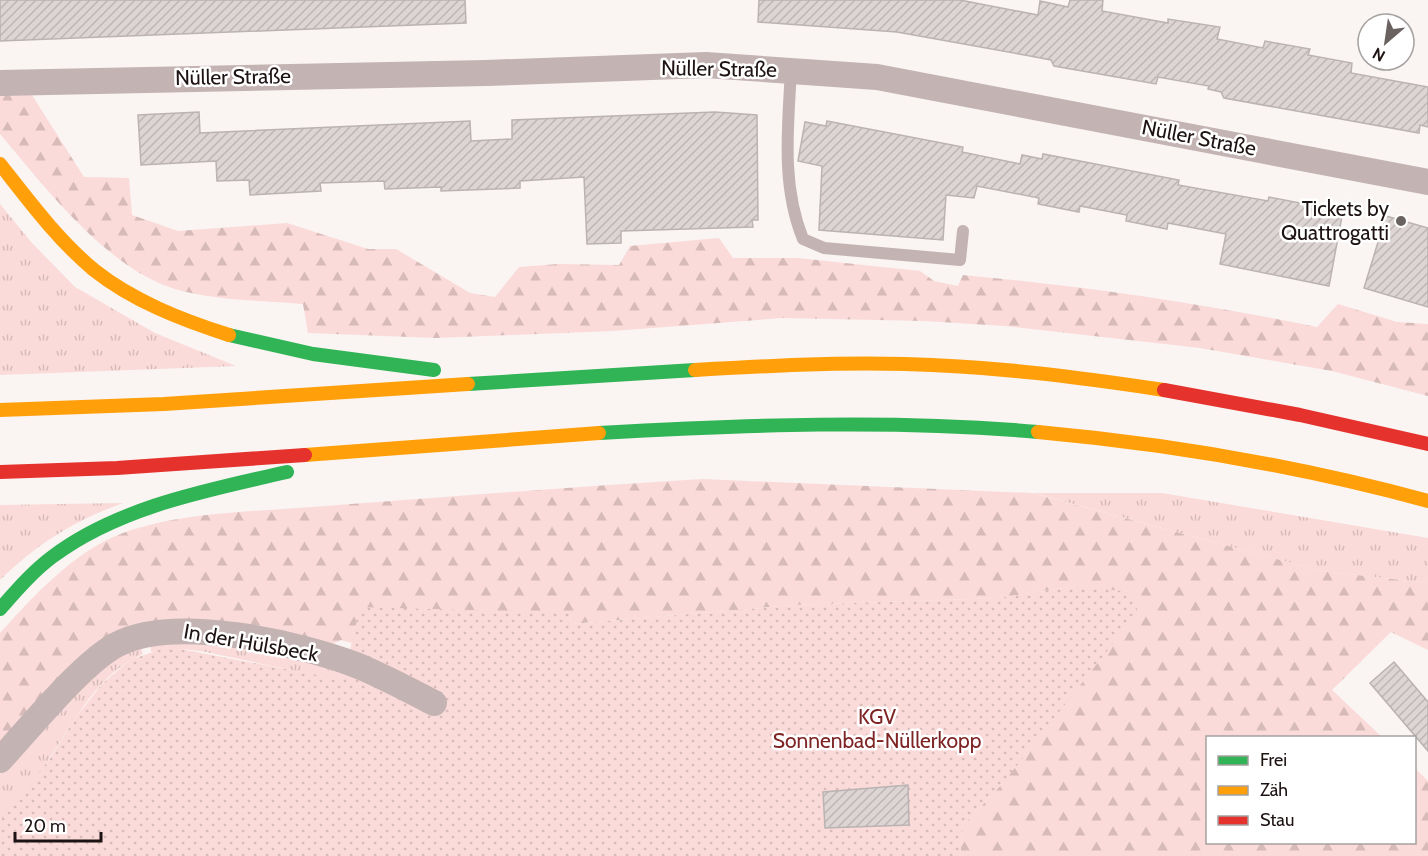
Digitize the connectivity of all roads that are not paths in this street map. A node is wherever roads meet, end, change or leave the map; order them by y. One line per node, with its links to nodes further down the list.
1 (791, 70): 2 (street, Nüller Straße); 4 (street, Nüller Straße); 5 (lane)
2 (0, 83)
3 (0, 164): 6 (highway)
4 (1428, 182)
5 (963, 231)
6 (597, 375): 7 (highway); 8 (highway)
7 (0, 410)
8 (1428, 444)
9 (387, 448): 10 (highway); 11 (highway); 12 (highway)
10 (0, 472)
11 (1428, 501)
12 (0, 609)
13 (434, 703): 14 (street, In der Hülsbeck)
14 (0, 760)

